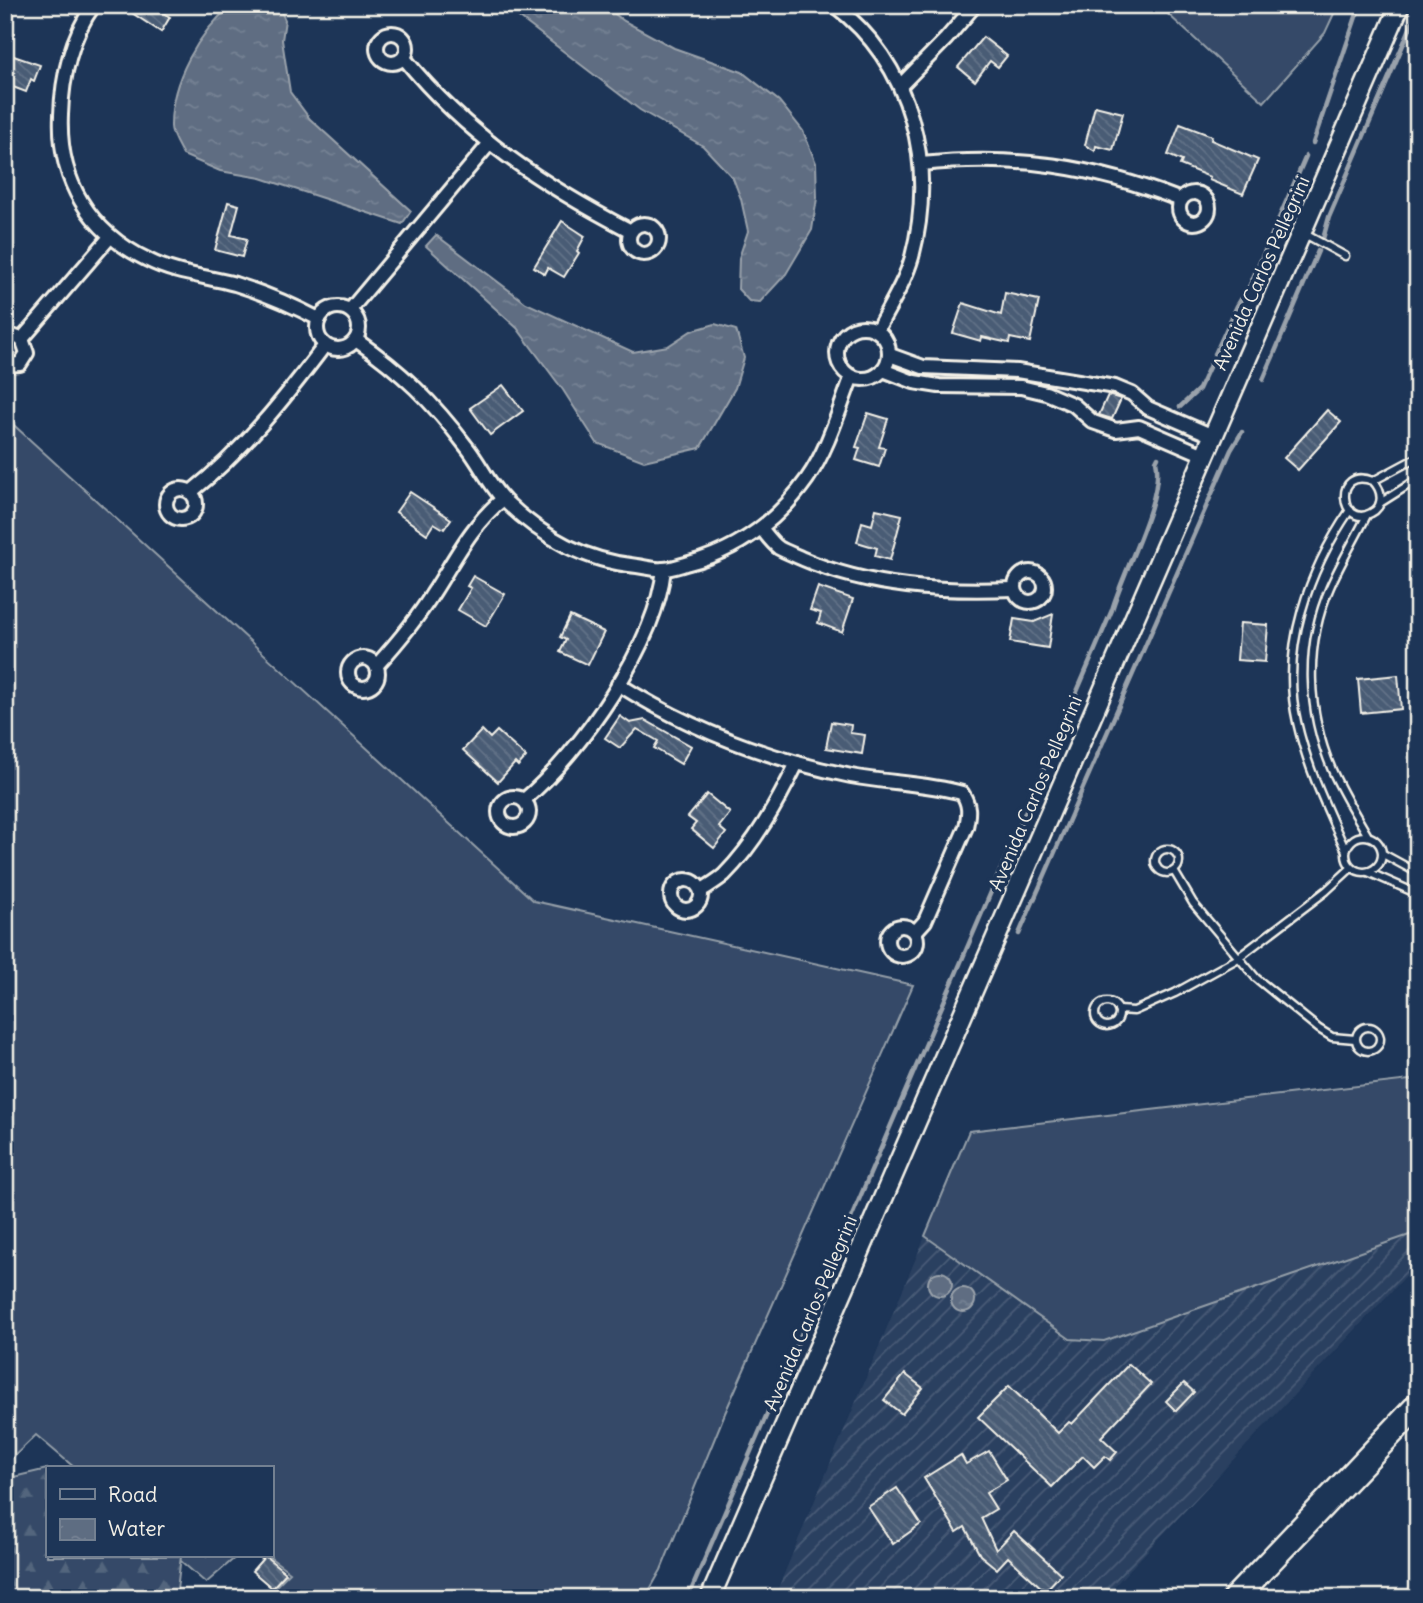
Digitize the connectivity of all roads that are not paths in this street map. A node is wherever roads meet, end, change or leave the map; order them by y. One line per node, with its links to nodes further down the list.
1 (94, 5): 12 (street)
2 (834, 5): 6 (street)
3 (975, 5): 6 (street)
4 (1400, 5): 11 (main road, Avenida Carlos Pellegrini)
5 (404, 58): 7 (street)
6 (900, 86): 8 (street)
7 (491, 143): 10 (street); 14 (street)
8 (921, 164): 9 (street); 16 (street)
9 (1181, 200)
10 (631, 231)
11 (1301, 232): 13 (lane); 29 (main road, Avenida Carlos Pellegrini)
12 (110, 237): 15 (street); 18 (street)
13 (1345, 256)
14 (350, 310): 15 (street); 19 (street)
15 (318, 319): 20 (street)
16 (877, 330): 21 (street); 24 (street)
17 (5, 337): 18 (street)
18 (22, 339): 22 (street)
19 (356, 340): 20 (street); 35 (street)
20 (326, 345): 34 (street)
21 (890, 355): 23 (street); 25 (street)
22 (5, 365)
23 (883, 370): 24 (street); 26 (street)
24 (852, 376): 39 (street)
25 (1083, 381): 26 (street); 27 (street)
26 (1074, 405): 28 (street)
27 (1148, 408): 28 (street); 29 (street)
28 (1139, 427): 30 (street)
29 (1213, 436): 30 (main road, Avenida Carlos Pellegrini)
30 (1204, 455): 60 (main road, Avenida Carlos Pellegrini)
31 (1418, 457): 33 (lane)
32 (1418, 479): 36 (lane)
33 (1373, 481): 36 (lane); 37 (lane)
34 (191, 492)
35 (503, 499): 40 (street); 42 (street)
36 (1380, 503): 38 (lane)
37 (1350, 510): 38 (lane); 47 (lane)
38 (1367, 515): 46 (lane)
39 (761, 528): 40 (street); 41 (street)
40 (664, 569): 43 (street)
41 (1014, 589)
42 (377, 665)
43 (618, 684): 44 (street); 45 (street)
44 (797, 763): 53 (street); 55 (street)
45 (524, 800)
46 (1368, 836): 47 (lane); 48 (lane)
47 (1346, 851): 49 (lane)
48 (1383, 854): 51 (lane); 52 (lane)
49 (1351, 868): 51 (lane); 56 (lane)
50 (1174, 871): 56 (lane)
51 (1368, 872): 54 (lane)
52 (1418, 873)
53 (701, 891)
54 (1418, 894)
55 (915, 932)
56 (1238, 958): 57 (lane); 58 (lane)
57 (1118, 1010)
58 (1355, 1039)
59 (1418, 1405): 61 (highway)
60 (710, 1598)
61 (1235, 1598)

